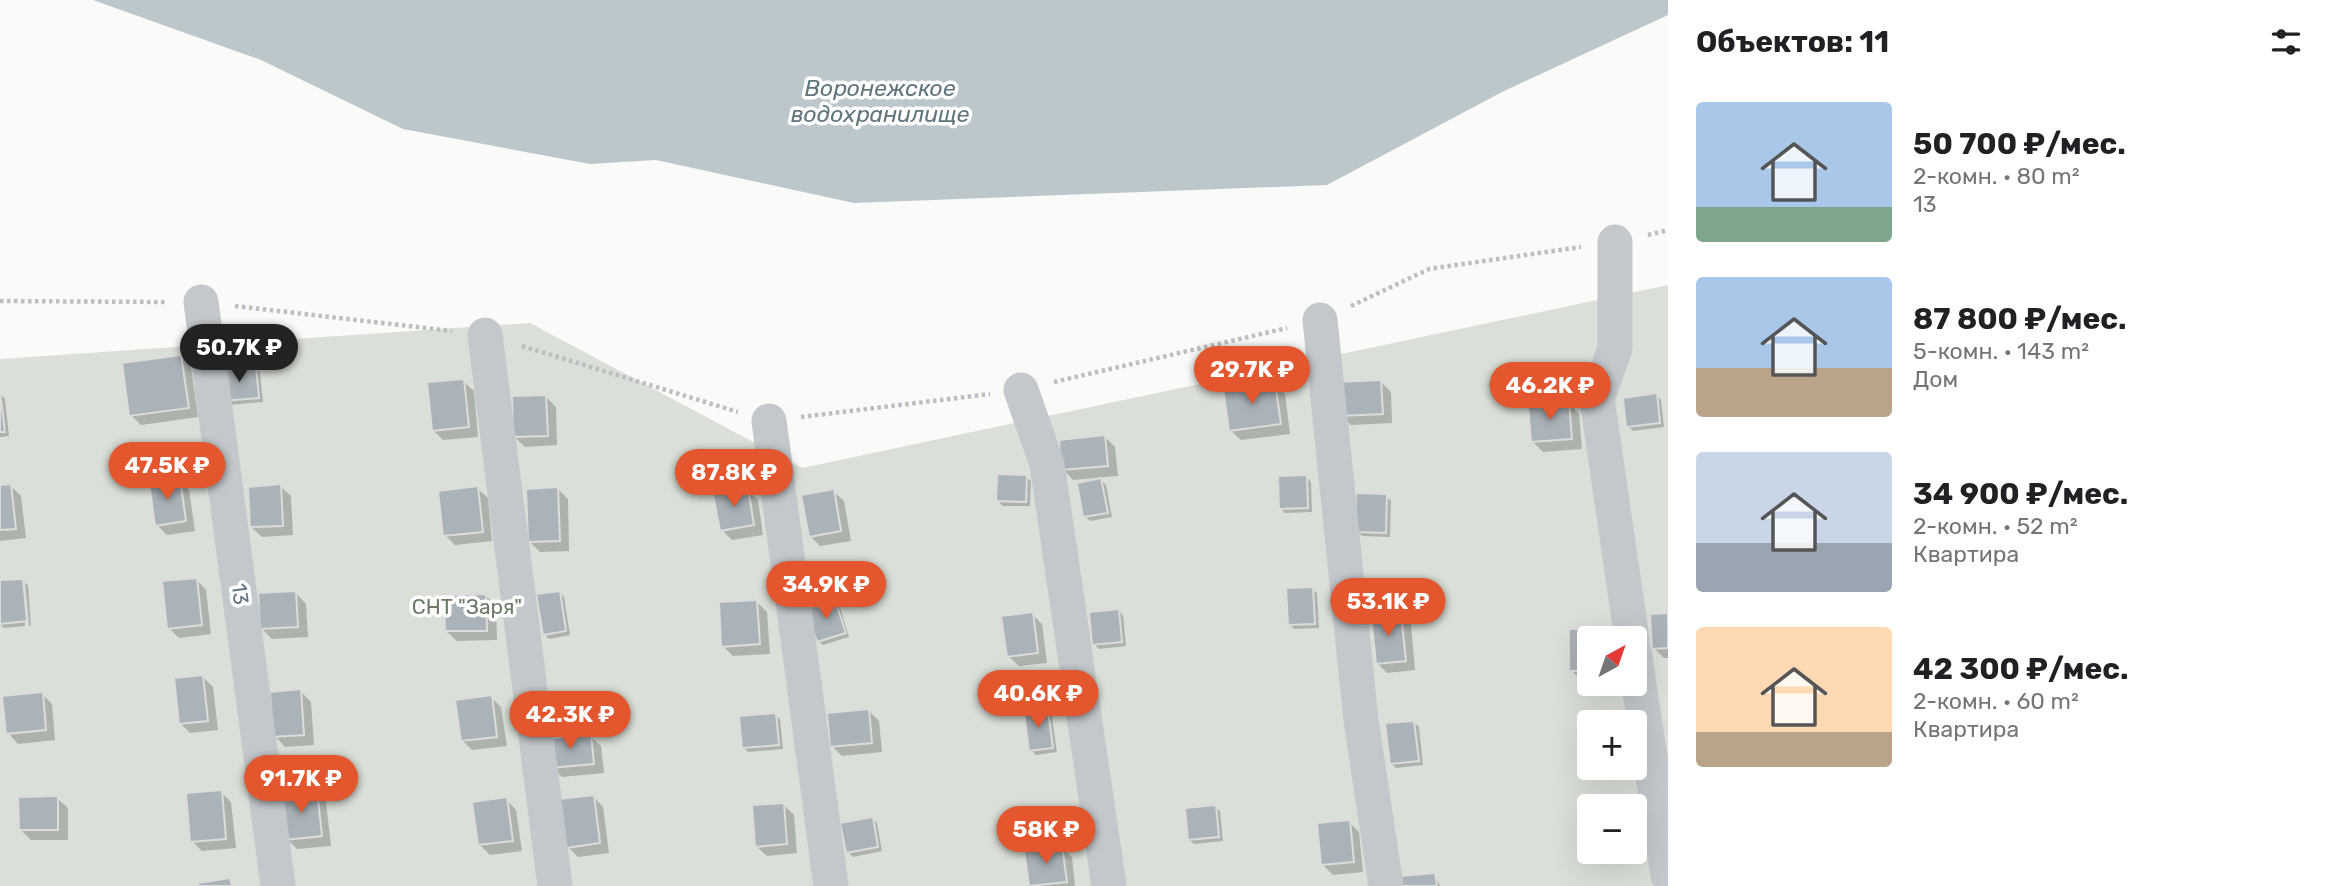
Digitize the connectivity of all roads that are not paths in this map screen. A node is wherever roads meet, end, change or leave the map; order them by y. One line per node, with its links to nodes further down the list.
1 (1615, 242): 7 (street)
2 (201, 302): 10 (street, 13)
3 (1320, 320): 14 (street)
4 (485, 334): 11 (street)
5 (1021, 390): 13 (street)
6 (769, 421): 12 (street)
7 (1630, 626)
8 (1641, 696): 9 (street)
9 (1668, 876)
10 (278, 886)
11 (555, 886)
12 (831, 886)
13 (1109, 886)
14 (1386, 886)

